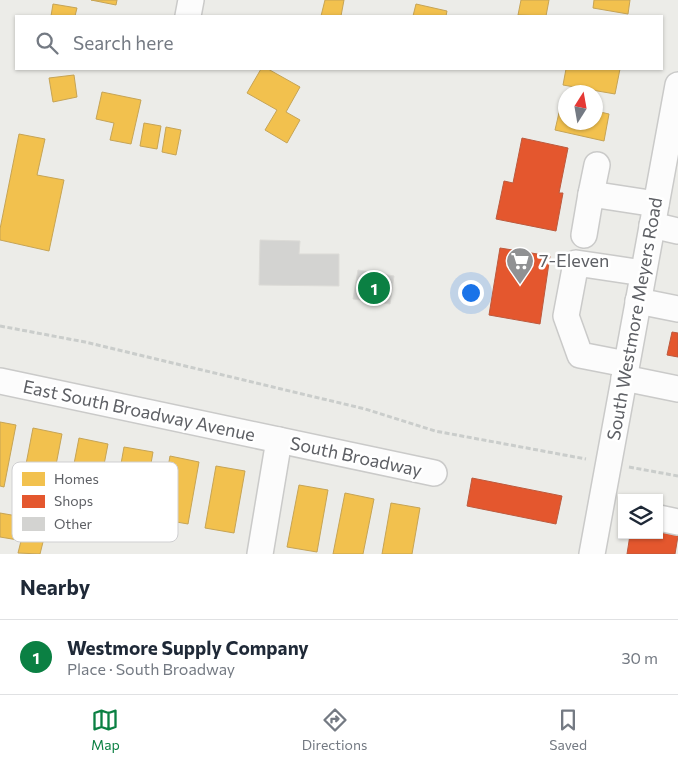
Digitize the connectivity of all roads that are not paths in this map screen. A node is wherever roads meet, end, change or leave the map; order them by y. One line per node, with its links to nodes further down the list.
1 (191, 0): 2 (street)
2 (188, 15)
3 (678, 85): 6 (street, South Westmore Meyers Road)
4 (597, 165): 5 (street)
5 (591, 194): 6 (street); 8 (street)
6 (654, 215): 7 (street); 9 (street, South Westmore Meyers Road)
7 (678, 230)
8 (584, 235)
9 (643, 273): 10 (street, South Westmore Meyers Road); 12 (street)
10 (638, 301): 11 (street); 12 (street, South Westmore Meyers Road)
11 (678, 309)
12 (625, 371): 14 (street); 17 (street, South Westmore Meyers Road)
13 (0, 381): 15 (street, East South Broadway Avenue)
14 (678, 389)
15 (279, 440): 16 (street, South Broadway); 20 (street)
16 (434, 473)
17 (611, 508): 21 (street, South Westmore Meyers Road)
18 (663, 519): 19 (street)
19 (678, 522)
20 (260, 554)
21 (592, 554)

